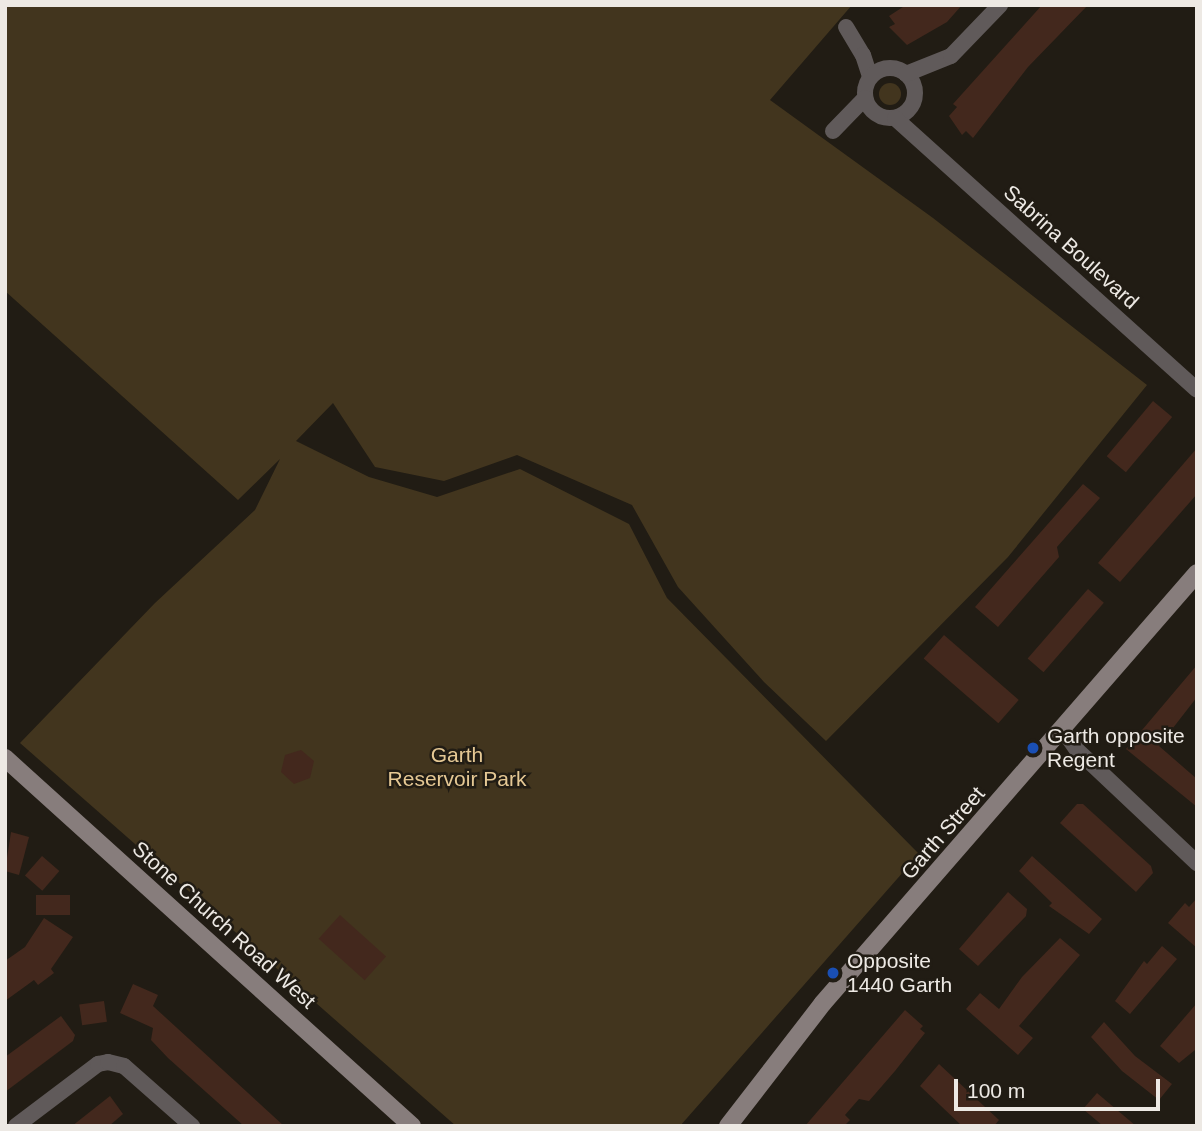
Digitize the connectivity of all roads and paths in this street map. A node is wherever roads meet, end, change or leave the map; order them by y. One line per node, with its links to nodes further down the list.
1 (1000, 5): 3 (street)
2 (846, 27): 4 (street)
3 (937, 65): 5 (street); 6 (street)
4 (877, 73): 5 (street); 7 (street)
5 (905, 74): 6 (street)
6 (915, 92): 8 (street)
7 (864, 98): 9 (street); 10 (street)
8 (910, 108): 11 (street); 13 (street)
9 (874, 114): 10 (street); 11 (street)
10 (851, 117): 12 (street)
11 (895, 118): 13 (street, Sabrina Boulevard)
12 (833, 131)
13 (917, 135): 14 (street, Sabrina Boulevard)
14 (1197, 390)
15 (1197, 573): 16 (main road, Garth Street)
16 (1063, 730): 18 (street); 22 (main road, Garth Street)
17 (5, 758): 21 (main road, Stone Church Road West)
18 (1197, 863)
19 (16, 1126): 20 (street)
20 (192, 1126)
21 (412, 1126)
22 (728, 1126)

